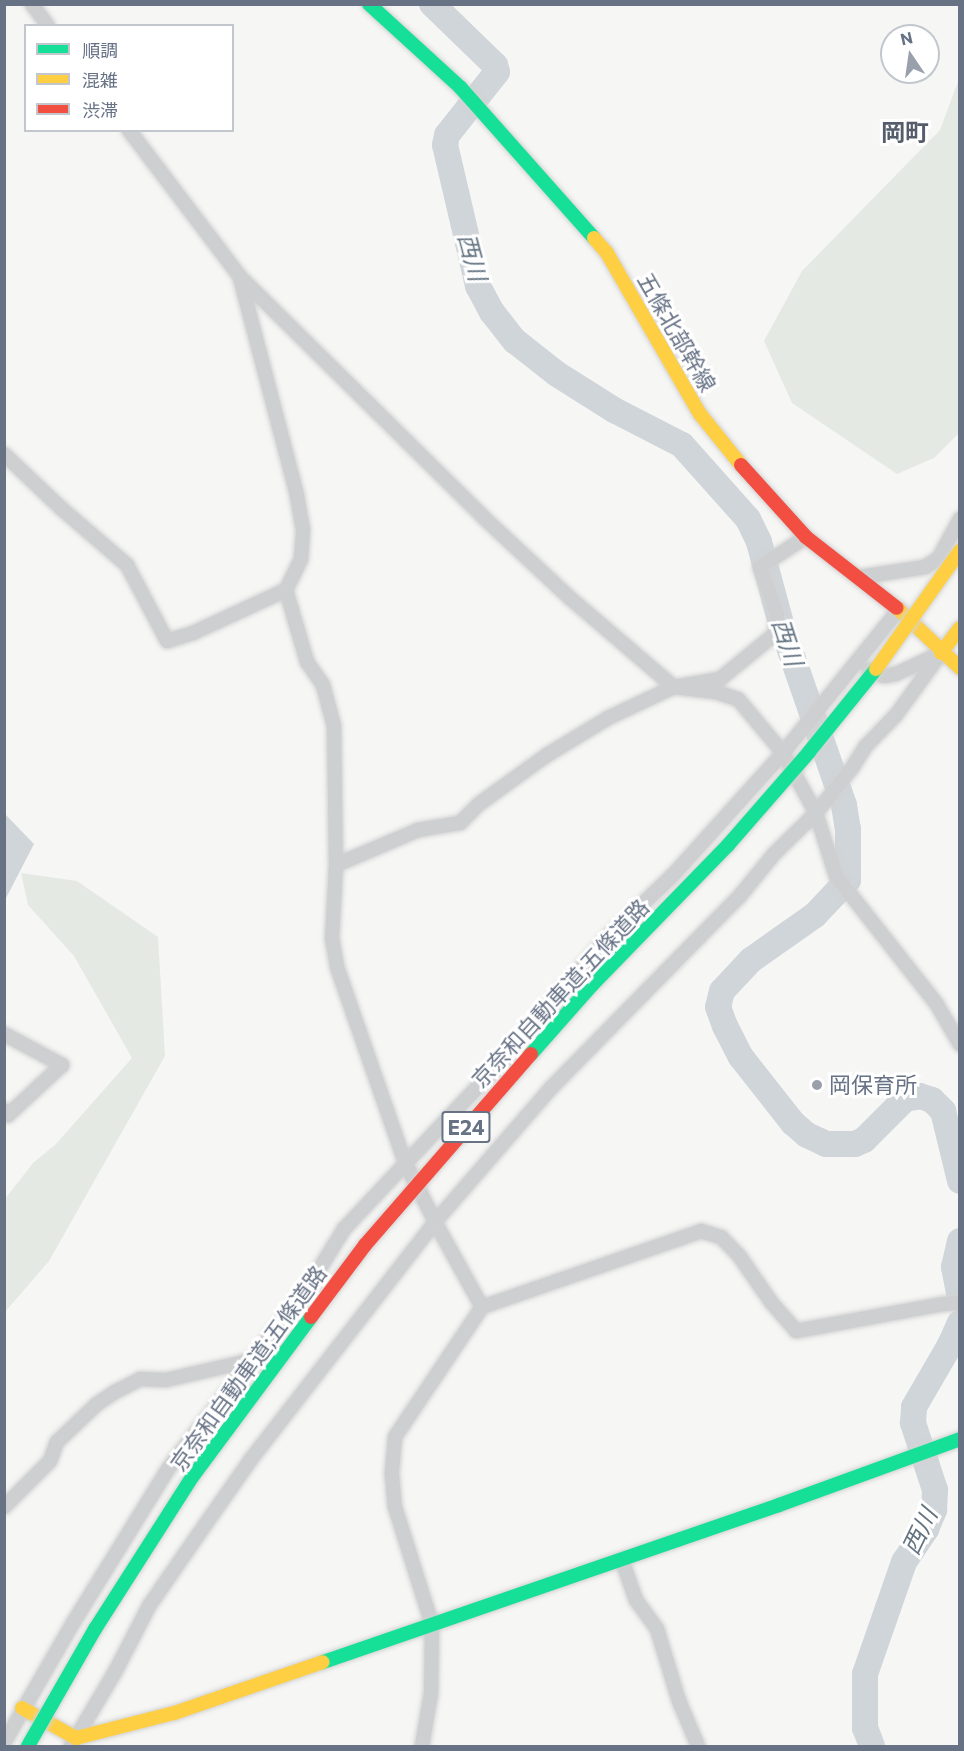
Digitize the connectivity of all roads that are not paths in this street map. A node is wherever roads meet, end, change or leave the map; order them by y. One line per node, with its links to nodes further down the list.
1 (32, 4): 3 (street)
2 (369, 4): 8 (main road, 五條北部幹線)
3 (47, 24)
4 (131, 132): 5 (street)
5 (240, 276): 11 (street); 17 (street)
6 (4, 454): 11 (street)
7 (960, 519): 10 (street)
8 (806, 537): 10 (main road, 五條北部幹線); 17 (street)
9 (960, 551): 36 (main road, 京奈和自動車道;五條道路 / E24, bridge)
10 (860, 577): 12 (main road, 五條北部幹線)
11 (286, 590): 20 (street)
12 (899, 609): 14 (main road, 五條北部幹線); 15 (street)
13 (960, 628): 14 (main road)
14 (941, 653): 15 (street); 16 (main road, 五條北部幹線); 19 (street)
15 (853, 663): 18 (street)
16 (960, 668)
17 (674, 687): 18 (street); 20 (street)
18 (783, 753): 19 (street); 24 (street)
19 (816, 813): 22 (street); 25 (street)
20 (336, 865): 24 (street)
21 (4, 1034): 23 (street)
22 (960, 1044)
23 (4, 1110)
24 (405, 1162): 25 (street); 28 (street)
25 (435, 1222): 27 (street); 34 (street)
26 (960, 1303): 27 (street)
27 (482, 1307): 32 (street)
28 (250, 1364): 30 (street); 33 (street)
29 (960, 1438): 31 (main road)
30 (4, 1507)
31 (622, 1560): 32 (main road); 38 (street)
32 (432, 1624): 34 (main road); 37 (street)
33 (22, 1708): 34 (main road); 35 (street)
34 (74, 1742)
35 (4, 1743)
36 (28, 1746)
37 (422, 1746)
38 (698, 1746)

